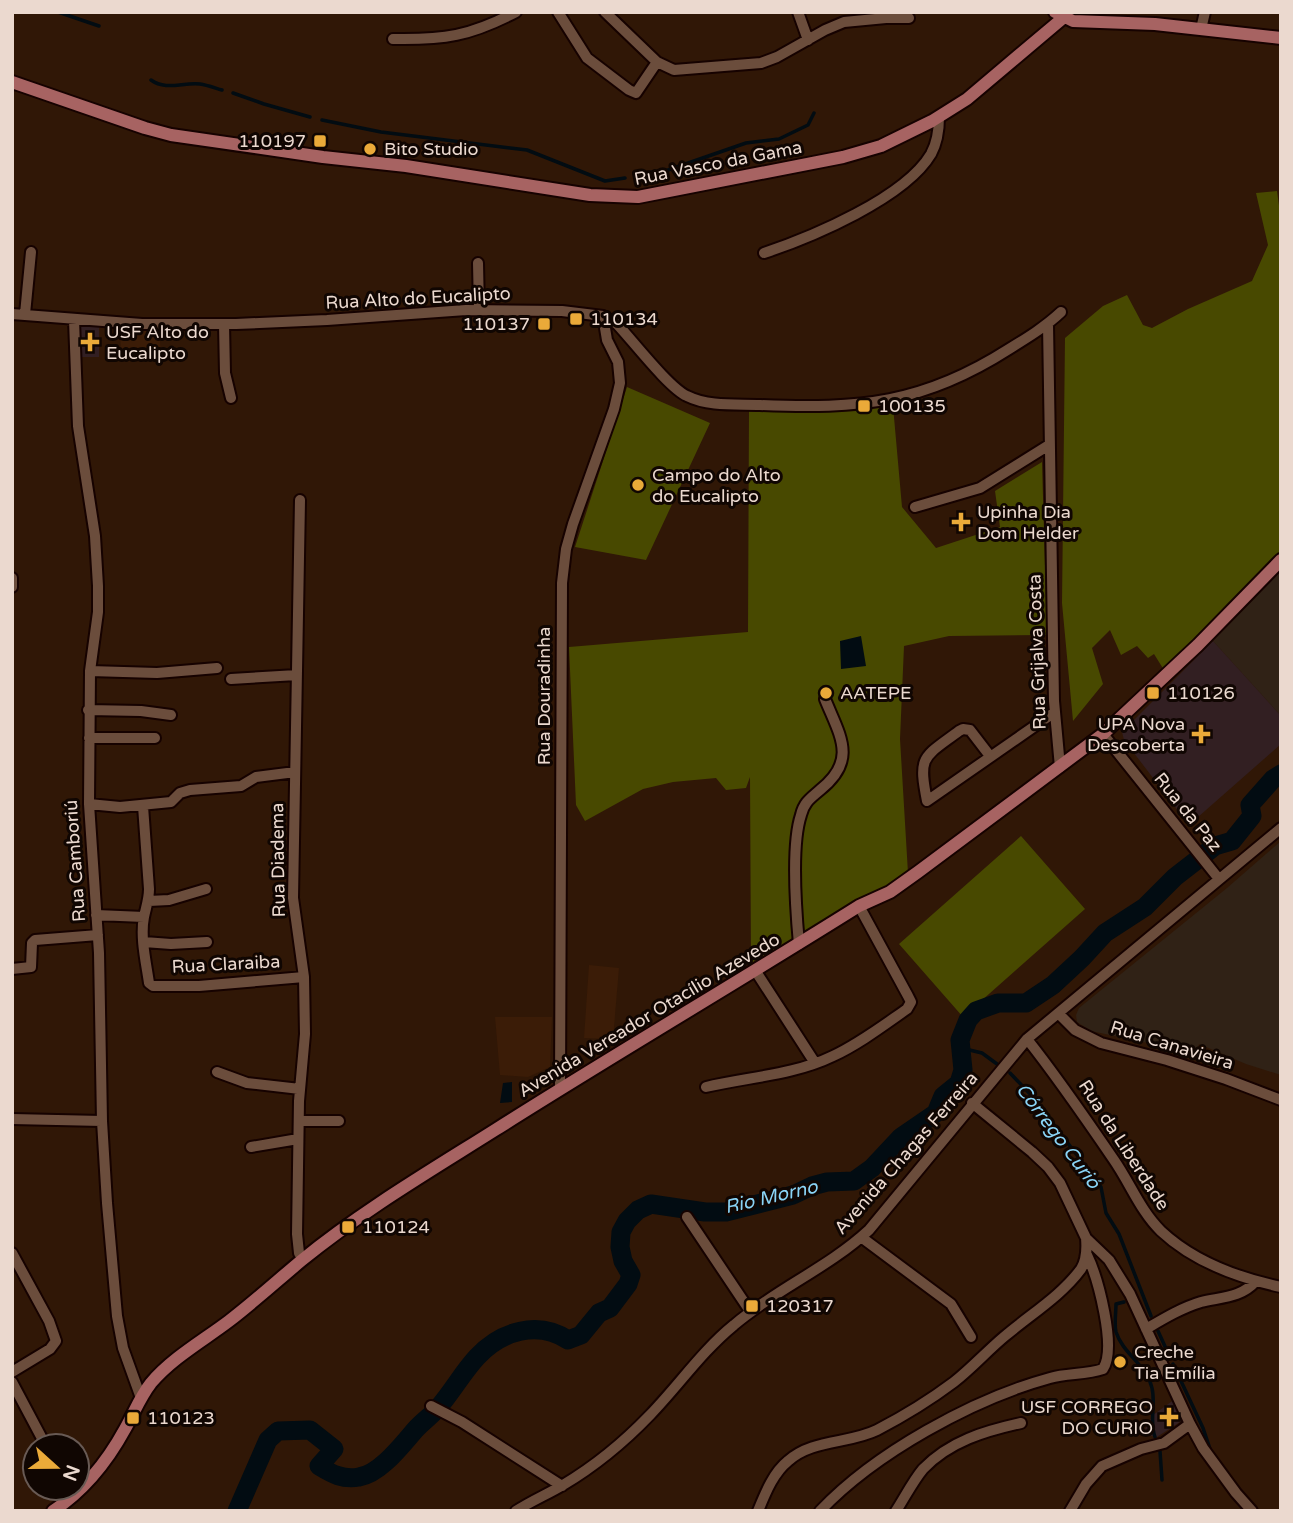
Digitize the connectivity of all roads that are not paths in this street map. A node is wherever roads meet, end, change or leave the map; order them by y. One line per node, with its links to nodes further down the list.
1 (516, 12): 9 (street)
2 (558, 12): 12 (street)
3 (605, 12): 12 (street)
4 (798, 12): 11 (street)
5 (1205, 12): 8 (street)
6 (1059, 15): 8 (main road); 14 (main road, Rua Vasco da Gama)
7 (909, 18): 11 (street)
8 (1201, 29): 10 (main road)
9 (393, 38)
10 (1281, 38)
11 (808, 40): 12 (street)
12 (657, 62)
13 (12, 82): 14 (main road, Rua Vasco da Gama)
14 (939, 117): 16 (street)
15 (31, 252): 21 (street)
16 (764, 253)
17 (478, 264): 18 (street)
18 (479, 310): 22 (street, Rua Alto do Eucalipto); 24 (street, Rua Alto do Eucalipto)
19 (1061, 312): 25 (street, Rua Alto do Eucalipto)
20 (12, 314): 21 (street, Rua Alto do Eucalipto)
21 (25, 314): 23 (street, Rua Alto do Eucalipto)
22 (603, 317): 25 (street, Rua Alto do Eucalipto); 69 (street, Rua Douradinha)
23 (75, 320): 24 (street, Rua Alto do Eucalipto); 34 (street, Rua Camboriú)
24 (224, 324): 26 (street)
25 (1048, 324): 27 (street, Rua Grijalva Costa)
26 (231, 398)
27 (1049, 445): 29 (street); 39 (street, Rua Grijalva Costa)
28 (300, 500): 35 (street, Rua Diadema)
29 (915, 507)
30 (1281, 560): 41 (main road, Avenida Vereador Otacílio Azevedo)
31 (12, 578): 32 (street)
32 (12, 587)
33 (217, 668): 34 (street)
34 (89, 671): 38 (street, Rua Camboriú)
35 (297, 675): 36 (street); 46 (street, Rua Diadema)
36 (231, 679)
37 (825, 699): 59 (street)
38 (88, 710): 40 (street); 42 (street, Rua Camboriú)
39 (1055, 712): 44 (street); 45 (street, Rua Grijalva Costa)
40 (171, 715)
41 (1103, 734): 45 (main road, Avenida Vereador Otacílio Azevedo); 50 (street, Rua da Paz)
42 (89, 738): 43 (street); 47 (street, Rua Camboriú)
43 (155, 738)
44 (990, 757): 44 (street)
45 (1060, 767): 53 (main road, Avenida Vereador Otacílio Azevedo)
46 (295, 772): 48 (street); 62 (street, Rua Diadema)
47 (89, 804): 48 (street); 54 (street, Rua Camboriú)
48 (143, 806): 52 (street)
49 (1281, 828): 50 (street, Avenida Chagas Ferreira)
50 (1216, 875): 63 (street, Avenida Chagas Ferreira)
51 (206, 889): 52 (street)
52 (149, 901): 55 (street)
53 (859, 906): 59 (main road, Avenida Vereador Otacílio Azevedo); 65 (street)
54 (96, 915): 55 (street); 56 (street, Rua Camboriú)
55 (144, 917): 57 (street)
56 (98, 935): 60 (street); 73 (street, Rua Camboriú)
57 (144, 942): 58 (street); 62 (street, Rua Claraiba)
58 (207, 942)
59 (799, 944): 61 (main road, Avenida Vereador Otacílio Azevedo)
60 (12, 969)
61 (755, 970): 65 (street); 69 (main road, Avenida Vereador Otacílio Azevedo)
62 (304, 977): 68 (street, Rua Diadema)
63 (1059, 1014): 64 (street, Avenida Chagas Ferreira); 70 (street, Rua Canavieira)
64 (1027, 1039): 71 (street, Avenida Chagas Ferreira); 84 (street, Rua da Liberdade)
65 (815, 1063): 67 (street)
66 (217, 1072): 68 (street)
67 (706, 1087)
68 (300, 1089): 74 (street, Rua Diadema)
69 (560, 1089): 83 (main road, Avenida Vereador Otacílio Azevedo)
70 (1281, 1100)
71 (972, 1103): 79 (street, Avenida Chagas Ferreira); 80 (street)
72 (12, 1119): 73 (street)
73 (102, 1121): 91 (street, Rua Camboriú)
74 (299, 1121): 75 (street); 76 (street, Rua Diadema)
75 (340, 1121)
76 (298, 1139): 77 (street); 83 (street, Rua Diadema)
77 (251, 1147)
78 (687, 1217): 86 (street)
79 (861, 1237): 86 (street, Avenida Chagas Ferreira); 88 (street)
80 (1086, 1238): 82 (street); 87 (street)
81 (12, 1253): 89 (street)
82 (1087, 1255): 99 (street); 100 (street)
83 (303, 1260): 91 (main road, Avenida Vereador Otacílio Azevedo)
84 (1256, 1281): 85 (street, Rua da Liberdade); 87 (street)
85 (1281, 1287)
86 (749, 1309): 97 (street, Avenida Chagas Ferreira)
87 (1146, 1329): 94 (street)
88 (971, 1337)
89 (12, 1372)
90 (12, 1382): 95 (street)
91 (141, 1398): 96 (main road, Avenida Vereador Otacílio Azevedo)
92 (431, 1406): 97 (street)
93 (1021, 1423): 101 (street)
94 (1190, 1424): 102 (street); 103 (street)
95 (39, 1432)
96 (91, 1476)
97 (562, 1486): 98 (street, Avenida Chagas Ferreira)
98 (516, 1511)
99 (758, 1511)
100 (820, 1511)
101 (896, 1511)
102 (1070, 1511)
103 (1252, 1511)

